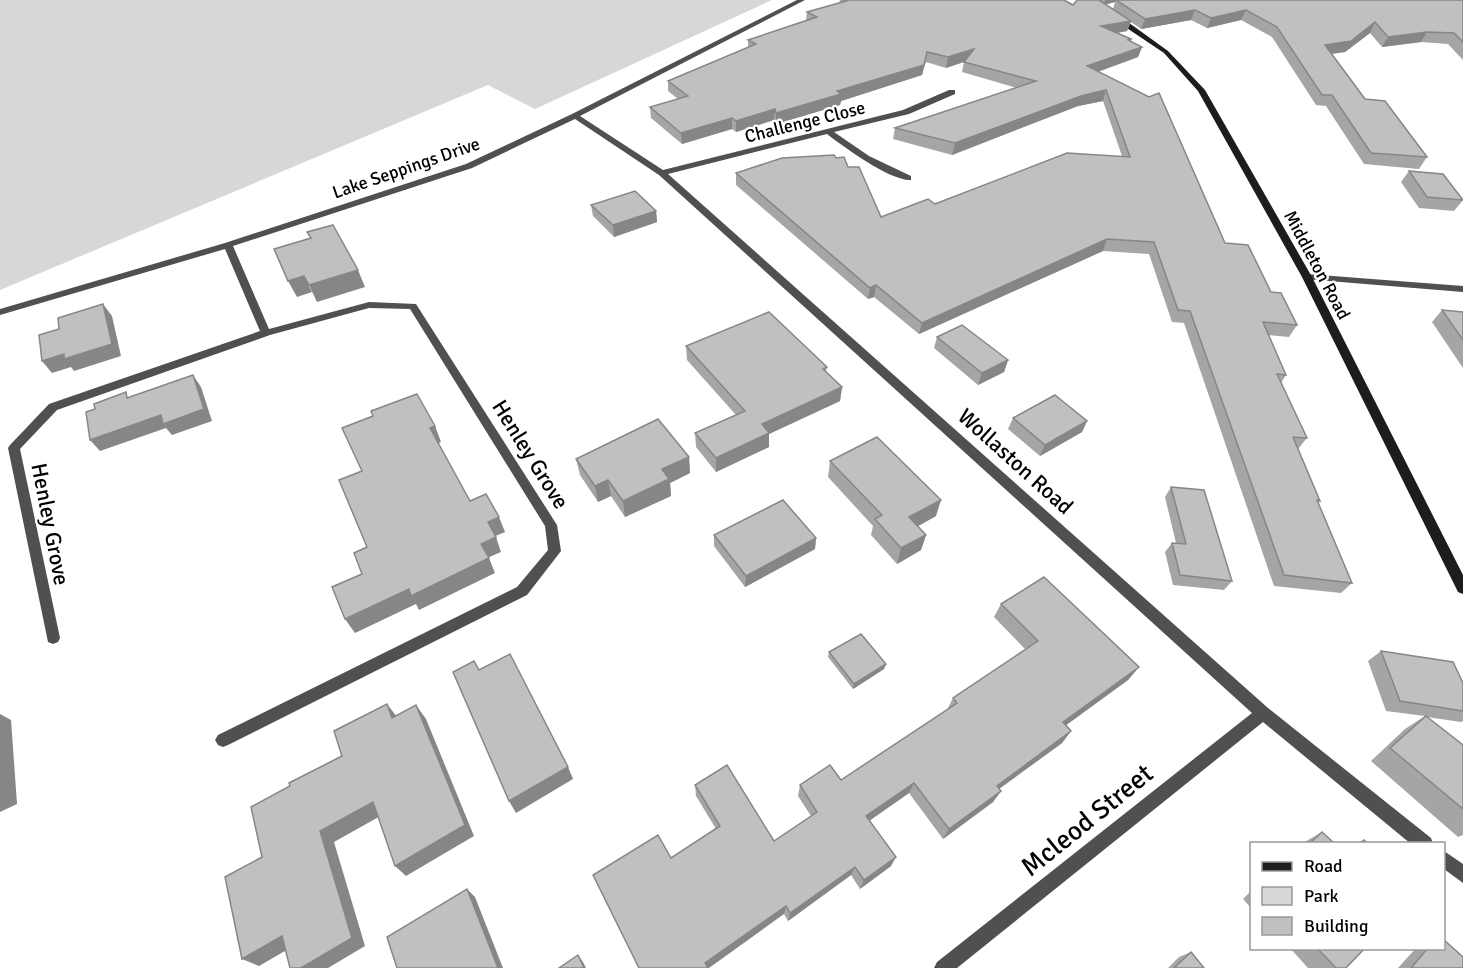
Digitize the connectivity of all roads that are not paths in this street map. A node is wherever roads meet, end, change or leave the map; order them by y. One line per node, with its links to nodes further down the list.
1 (802, 0): 4 (street, Lake Seppings Drive)
2 (1088, 0): 9 (main road, Middleton Road)
3 (952, 92): 5 (street, Challenge Close)
4 (575, 116): 6 (street, Wollaston Road); 8 (street, Lake Seppings Drive)
5 (829, 132): 6 (street, Challenge Close); 7 (street)
6 (663, 173): 15 (street, Wollaston Road)
7 (908, 178)
8 (228, 245): 11 (street, Lake Seppings Drive); 12 (street)
9 (1307, 277): 10 (street); 13 (main road, Middleton Road)
10 (1463, 289)
11 (0, 312)
12 (266, 333): 14 (street, Henley Grove); 16 (street, Henley Grove)
13 (1463, 588)
14 (53, 638)
15 (1263, 713): 17 (street, Wollaston Road); 20 (street, Mcleod Street)
16 (223, 740)
17 (1424, 842)
18 (1445, 861): 19 (street)
19 (1463, 875)
20 (943, 968)

